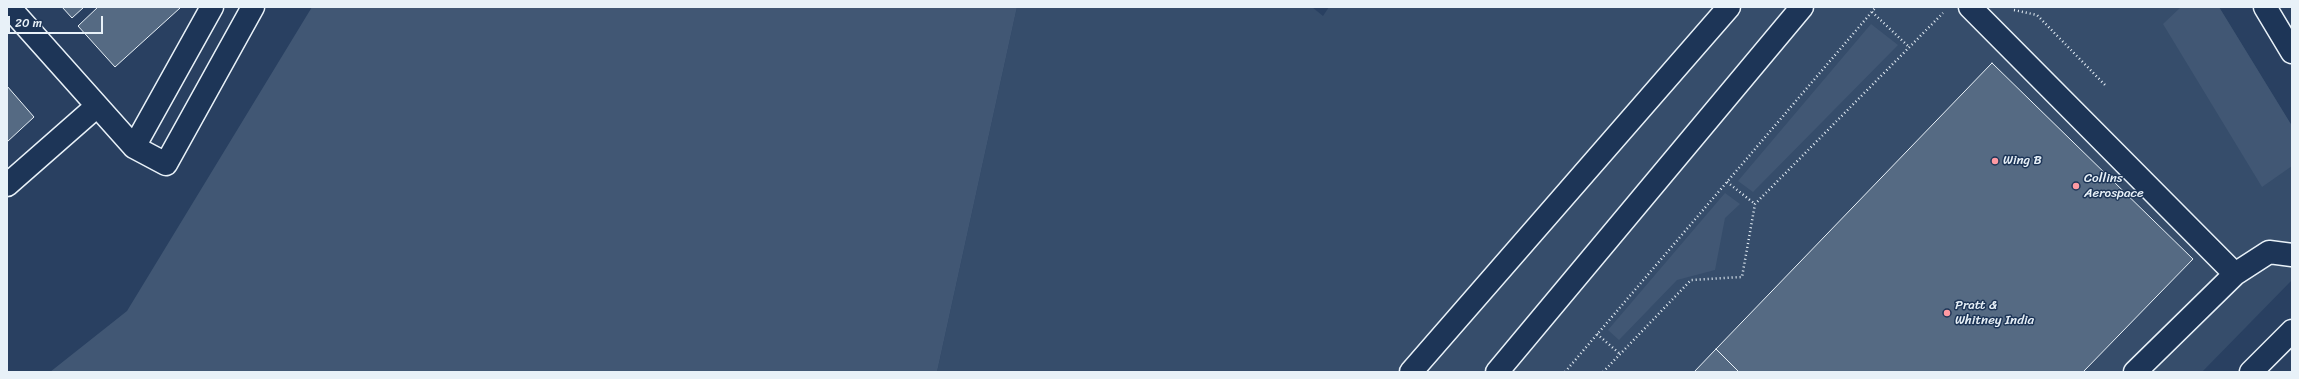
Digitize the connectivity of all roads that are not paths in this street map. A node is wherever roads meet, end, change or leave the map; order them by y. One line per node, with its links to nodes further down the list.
1 (9, 7): 9 (street)
2 (212, 7): 10 (street)
3 (252, 7): 10 (street)
4 (1729, 7): 15 (street)
5 (1802, 7): 16 (street)
6 (2265, 7): 8 (street)
7 (1977, 13): 13 (street)
8 (2292, 52)
9 (97, 106): 10 (street); 11 (street)
10 (134, 147)
11 (7, 185)
12 (2292, 255): 13 (street)
13 (2235, 274): 17 (street)
14 (2292, 331): 18 (street)
15 (1411, 372)
16 (1497, 372)
17 (2135, 372)
18 (2251, 372)

